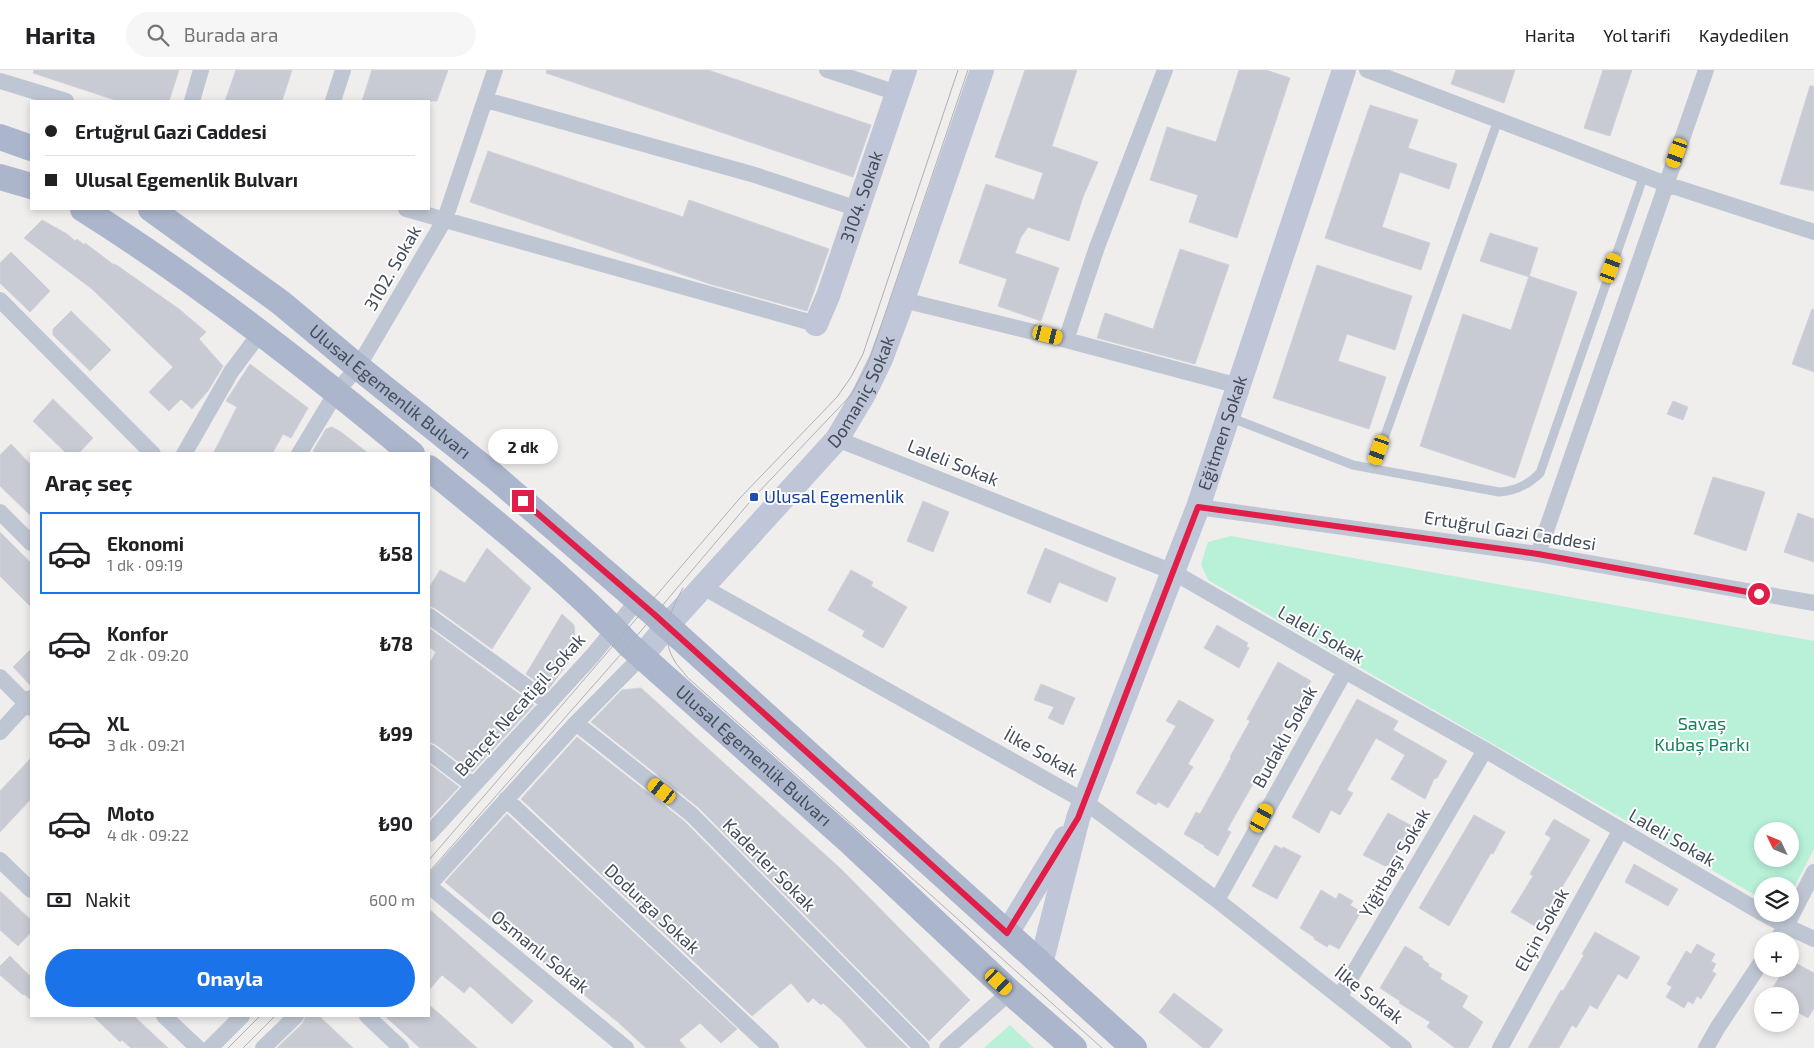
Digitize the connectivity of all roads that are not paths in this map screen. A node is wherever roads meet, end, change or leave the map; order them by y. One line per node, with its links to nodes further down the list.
1 (201, 70): 14 (street)
2 (343, 70): 15 (street)
3 (495, 70): 16 (street, 3102. Sokak)
4 (827, 70): 12 (street)
5 (905, 70): 12 (street, 3104. Sokak)
6 (982, 70): 31 (street, Domaniç Sokak)
7 (1165, 70): 34 (street)
8 (1344, 70): 36 (street, Eğitmen Sokak)
9 (1366, 70): 17 (street)
10 (1706, 70): 22 (street)
11 (0, 81): 13 (street)
12 (897, 92): 24 (street, 3104. Sokak)
13 (63, 100)
14 (192, 100)
15 (333, 100)
16 (486, 100): 24 (street); 28 (street, 3102. Sokak)
17 (1498, 120): 20 (street); 45 (lane)
18 (0, 137): 19 (main road)
19 (30, 148)
20 (1644, 175): 22 (street); 45 (lane)
21 (0, 177): 23 (main road)
22 (1666, 184): 29 (street); 49 (street)
23 (30, 186)
24 (858, 209): 32 (street, 3104. Sokak)
25 (86, 210): 33 (main road, Ulusal Egemenlik Bulvarı)
26 (156, 210): 35 (main road, Ulusal Egemenlik Bulvarı)
27 (410, 210): 28 (street)
28 (446, 219): 32 (street); 35 (street, 3102. Sokak)
29 (1814, 232)
30 (0, 300): 40 (street)
31 (903, 300): 34 (street); 39 (street, Domaniç Sokak)
32 (816, 324)
33 (260, 333): 37 (main road, Ulusal Egemenlik Bulvarı); 41 (street)
34 (1066, 340): 36 (street)
35 (358, 367): 37 (street, 3102. Sokak); 52 (main road, Ulusal Egemenlik Bulvarı)
36 (1239, 386): 38 (street, Eğitmen Sokak)
37 (337, 391): 42 (street, 3102. Sokak); 43 (main road, Ulusal Egemenlik Bulvarı)
38 (1229, 417): 45 (lane); 46 (street, Eğitmen Sokak)
39 (837, 439): 50 (street, Laleli Sokak); 51 (street, Domaniç Sokak)
40 (151, 452)
41 (185, 452)
42 (299, 452)
43 (410, 452)
44 (430, 469): 56 (main road, Ulusal Egemenlik Bulvarı)
45 (1373, 469)
46 (1198, 507): 49 (street, Ertuğrul Gazi Caddesi); 50 (street, Eğitmen Sokak)
47 (0, 512): 48 (street)
48 (30, 542)
49 (1538, 554): 53 (street, Ertuğrul Gazi Caddesi)
50 (1172, 572): 58 (street, Laleli Sokak); 68 (street, Eğitmen Sokak)
51 (703, 587): 55 (street, Domaniç Sokak); 68 (street, İlke Sokak)
52 (637, 601): 55 (main road, Ulusal Egemenlik Bulvarı); 56 (street, Behçet Necatigil Sokak)
53 (1814, 603)
54 (430, 617): 61 (street)
55 (667, 626): 57 (street, Domaniç Sokak); 81 (main road, Ulusal Egemenlik Bulvarı)
56 (615, 630): 57 (main road, Ulusal Egemenlik Bulvarı); 61 (street, Behçet Necatigil Sokak)
57 (642, 656): 62 (street); 85 (main road, Ulusal Egemenlik Bulvarı)
58 (1344, 671): 64 (street, Laleli Sokak); 76 (street, Budaklı Sokak)
59 (0, 677): 60 (street)
60 (30, 703): 63 (street)
61 (549, 703): 66 (street, Behçet Necatigil Sokak)
62 (576, 723): 67 (street); 97 (street, Kaderler Sokak)
63 (0, 732)
64 (1485, 750): 69 (street, Laleli Sokak); 86 (street, Yiğitbaşı Sokak)
65 (430, 753): 66 (street)
66 (473, 785): 70 (street, Behçet Necatigil Sokak)
67 (506, 799): 73 (street); 96 (street, Dodurga Sokak)
68 (1081, 809): 76 (street, İlke Sokak); 81 (street, Eğitmen Sokak); 83 (street, Eğitmen Sokak)
69 (1620, 831): 77 (street, Laleli Sokak); 102 (street, Elçin Sokak)
70 (430, 833)
71 (0, 860): 75 (street)
72 (1814, 872): 79 (street)
73 (430, 885)
74 (430, 887): 95 (street, Osmanlı Sokak)
75 (30, 889)
76 (1217, 900): 86 (street, İlke Sokak)
77 (1754, 908)
78 (1779, 922): 79 (street, Laleli Sokak)
79 (1786, 926): 80 (street); 82 (street, Laleli Sokak)
80 (1782, 932)
81 (1007, 933): 83 (main road, Ulusal Egemenlik Bulvarı)
82 (1814, 939)
83 (1041, 964): 100 (main road, Ulusal Egemenlik Bulvarı)
84 (1754, 973): 103 (street)
85 (1010, 992): 98 (street); 99 (main road, Ulusal Egemenlik Bulvarı)
86 (1340, 996): 101 (street, İlke Sokak)
87 (165, 1017): 91 (street)
88 (241, 1017): 92 (street)
89 (295, 1017): 93 (street)
90 (367, 1017): 94 (street)
91 (198, 1048)
92 (210, 1048)
93 (263, 1048)
94 (402, 1048)
95 (626, 1048)
96 (771, 1048)
97 (922, 1048)
98 (947, 1048)
99 (1074, 1048)
100 (1134, 1048)
101 (1404, 1048)
102 (1500, 1048)
103 (1706, 1048)

